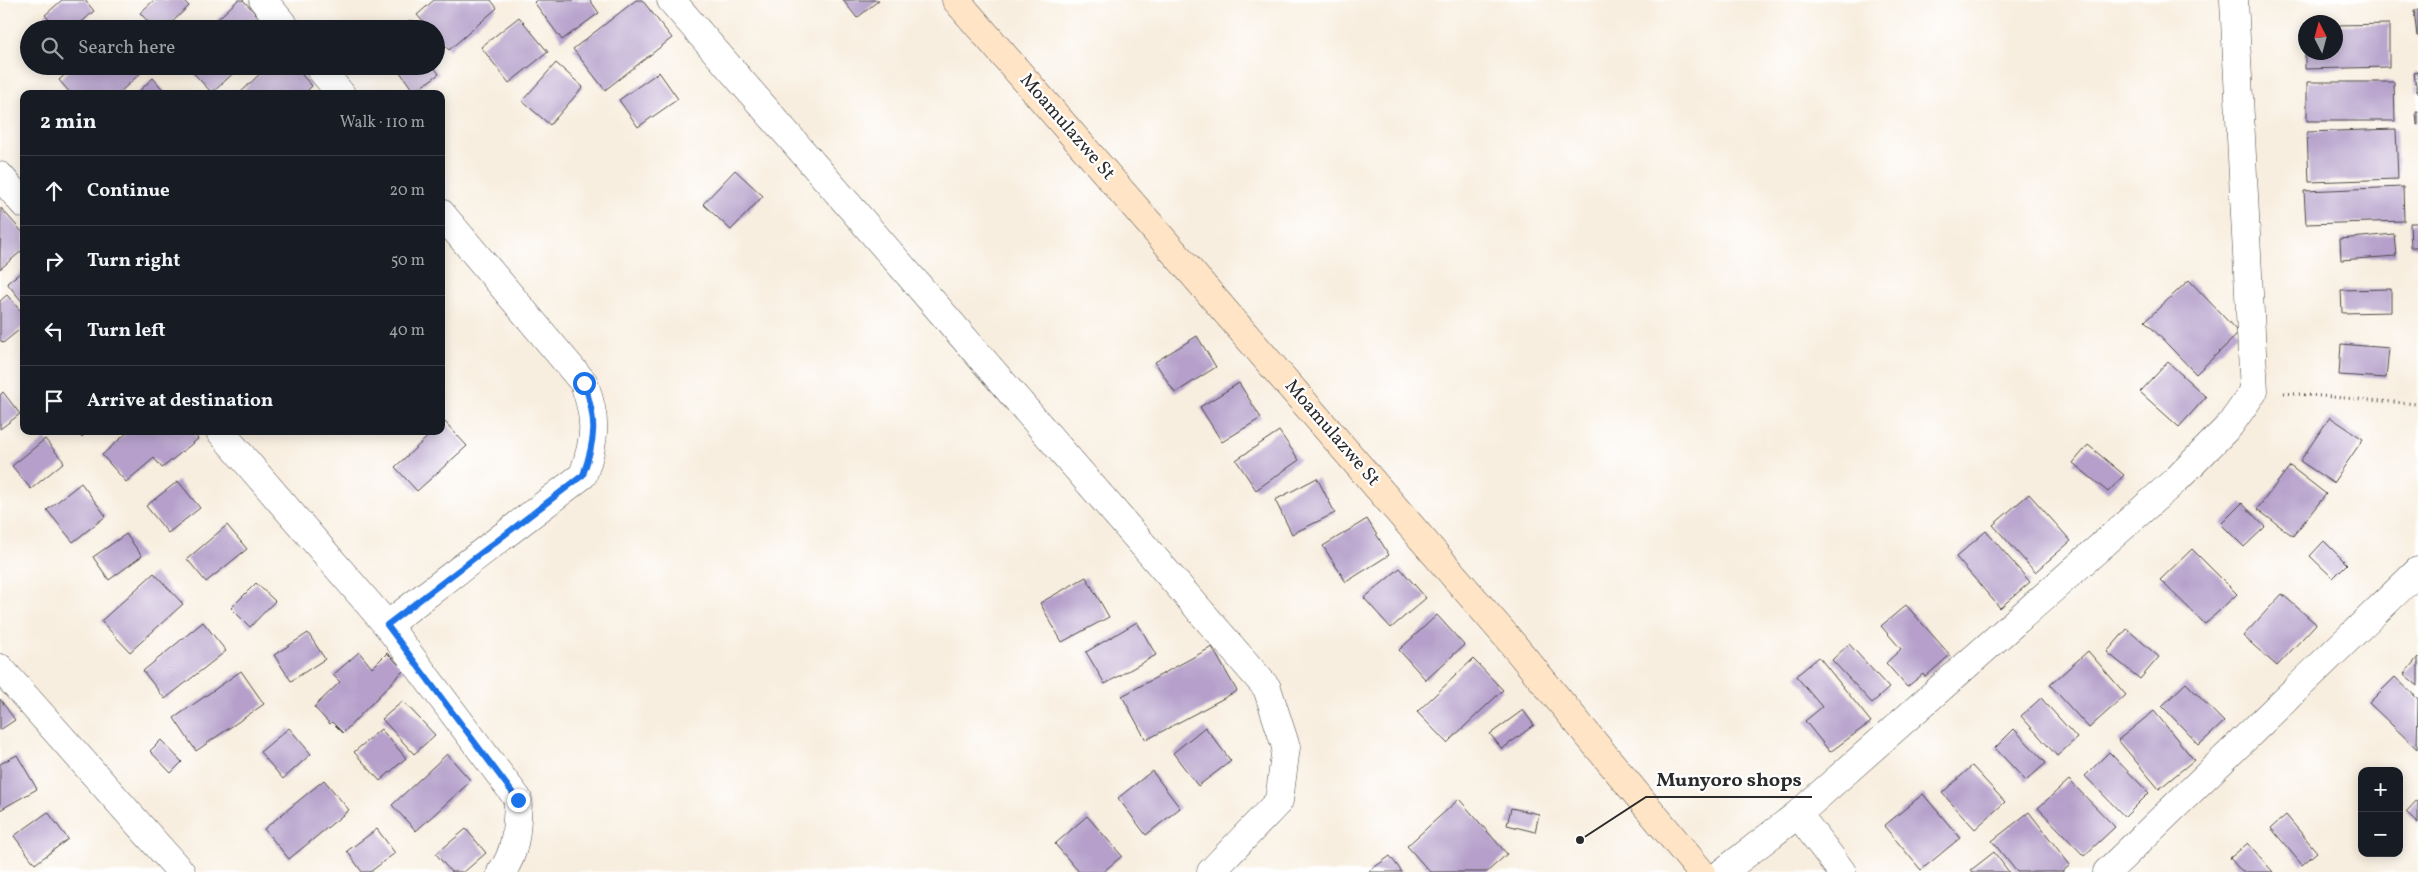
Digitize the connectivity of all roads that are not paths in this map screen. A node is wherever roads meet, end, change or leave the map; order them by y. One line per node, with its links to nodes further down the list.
1 (262, 0): 5 (street)
2 (671, 0): 18 (street)
3 (956, 0): 19 (street, Moamulazwe St)
4 (2234, 0): 15 (street)
5 (279, 20)
6 (325, 75): 7 (street)
7 (338, 90)
8 (0, 176): 9 (street)
9 (20, 199)
10 (445, 218): 13 (street)
11 (223, 435): 13 (street)
12 (2418, 572): 22 (street)
13 (387, 625): 17 (street)
14 (0, 668): 16 (street)
15 (1798, 814): 20 (street); 21 (street)
16 (181, 872)
17 (500, 872)
18 (1211, 872)
19 (1702, 872)
20 (1723, 872)
21 (1842, 872)
22 (2107, 872)

